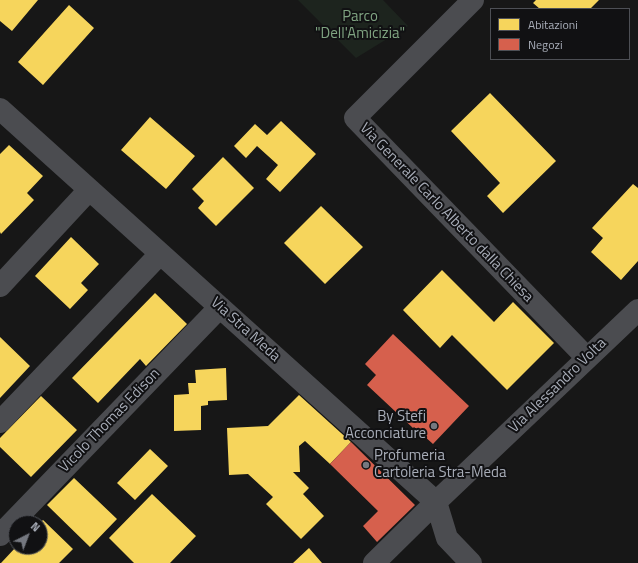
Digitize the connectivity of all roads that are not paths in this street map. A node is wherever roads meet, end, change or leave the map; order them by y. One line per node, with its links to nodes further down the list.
1 (473, 0): 8 (street, Via Generale Carlo Alberto dalla Chiesa)
2 (0, 109): 3 (street, Via Stra Meda)
3 (90, 190): 4 (street, Via Stra Meda); 5 (street)
4 (160, 254): 6 (street, Via Stra Meda); 9 (street)
5 (0, 286)
6 (220, 307): 10 (street, Via Stra Meda); 11 (street, Vicolo Thomas Edison)
7 (638, 310): 8 (street, Via Alessandro Volta)
8 (587, 358): 10 (street, Via Alessandro Volta)
9 (0, 422)
10 (436, 502): 12 (street, Via Alessandro Volta); 13 (street)
11 (0, 535)
12 (374, 563)
13 (471, 563)

